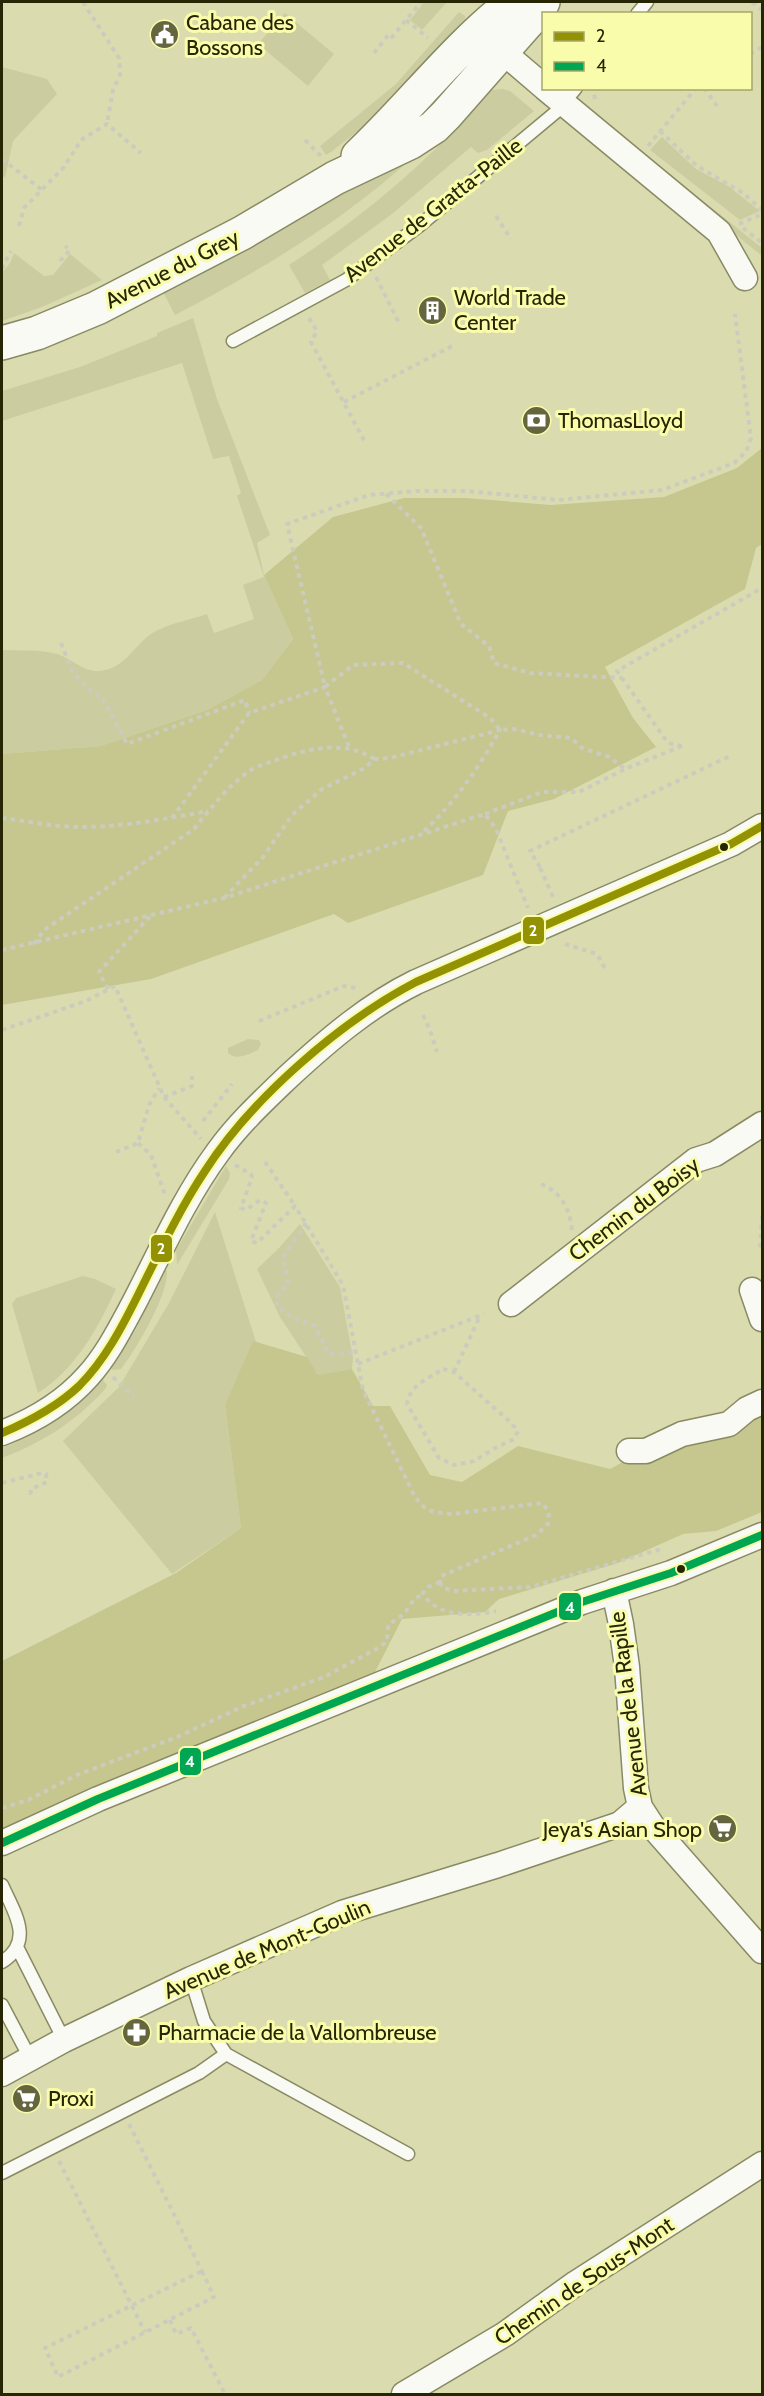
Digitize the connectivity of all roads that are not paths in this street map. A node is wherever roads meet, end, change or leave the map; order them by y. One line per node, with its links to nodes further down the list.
1 (513, 2): 3 (street, Avenue du Grey)
2 (543, 2): 3 (street, Avenue du Grey)
3 (490, 42): 4 (street); 9 (street, Avenue du Grey)
4 (542, 86)
5 (550, 90): 6 (street)
6 (570, 96): 7 (street); 8 (lane, Avenue de Gratta-Paille)
7 (745, 278)
8 (233, 341)
9 (2, 344)
10 (762, 826): 16 (street)
11 (762, 1124): 13 (street, Chemin du Boisy)
12 (752, 1290): 14 (street)
13 (511, 1304)
14 (762, 1319)
15 (762, 1402): 17 (street)
16 (2, 1433)
17 (629, 1451)
18 (762, 1535): 19 (street)
19 (614, 1592): 20 (street, Avenue de la Rapille); 21 (street)
20 (640, 1807): 24 (street, Avenue de la Rapille); 26 (street, Avenue de Mont-Goulin)
21 (2, 1843)
22 (2, 1885): 23 (lane)
23 (17, 1947): 25 (lane); 28 (lane)
24 (762, 1951)
25 (2, 1962)
26 (191, 1979): 28 (street, Avenue de Mont-Goulin); 29 (lane)
27 (2, 2005): 30 (lane)
28 (64, 2040): 30 (street, Avenue de Mont-Goulin)
29 (226, 2054): 32 (lane); 34 (lane)
30 (30, 2058): 31 (street, Avenue de Mont-Goulin)
31 (2, 2074)
32 (408, 2154)
33 (762, 2164): 35 (street, Chemin de Sous-Mont)
34 (2, 2173)
35 (404, 2394)

